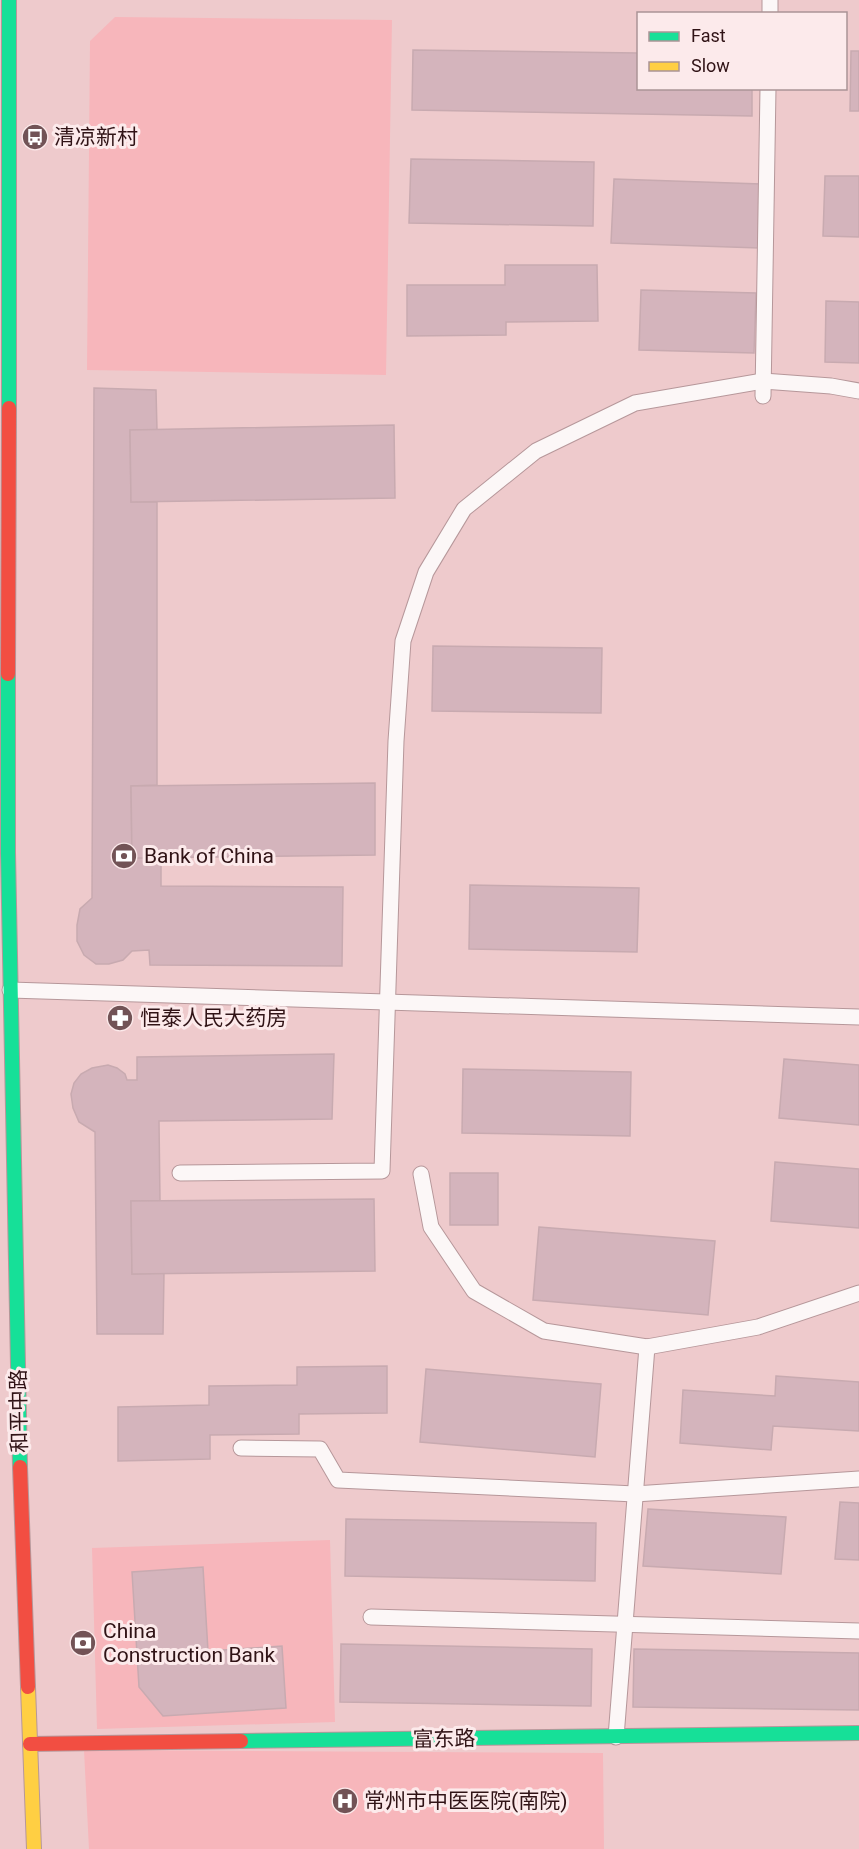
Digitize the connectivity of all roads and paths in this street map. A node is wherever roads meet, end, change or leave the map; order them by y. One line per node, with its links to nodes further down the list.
1 (9, 0): 5 (main road, 和平中路)
2 (768, 90): 3 (lane)
3 (763, 389): 4 (lane); 6 (lane)
4 (859, 391)
5 (10, 990): 6 (lane); 20 (main road, 和平中路)
6 (389, 1002): 7 (lane); 8 (lane)
7 (859, 1017)
8 (180, 1173)
9 (421, 1174): 11 (lane)
10 (859, 1293): 11 (lane)
11 (647, 1347): 14 (lane)
12 (241, 1448): 14 (lane)
13 (859, 1479): 14 (lane)
14 (635, 1494): 16 (lane)
15 (371, 1617): 16 (lane)
16 (624, 1625): 17 (lane); 19 (lane)
17 (859, 1631)
18 (859, 1733): 19 (main road, 富东路)
19 (616, 1737): 20 (main road, 富东路)
20 (30, 1744): 21 (main road, 和平中路)
21 (34, 1849)

